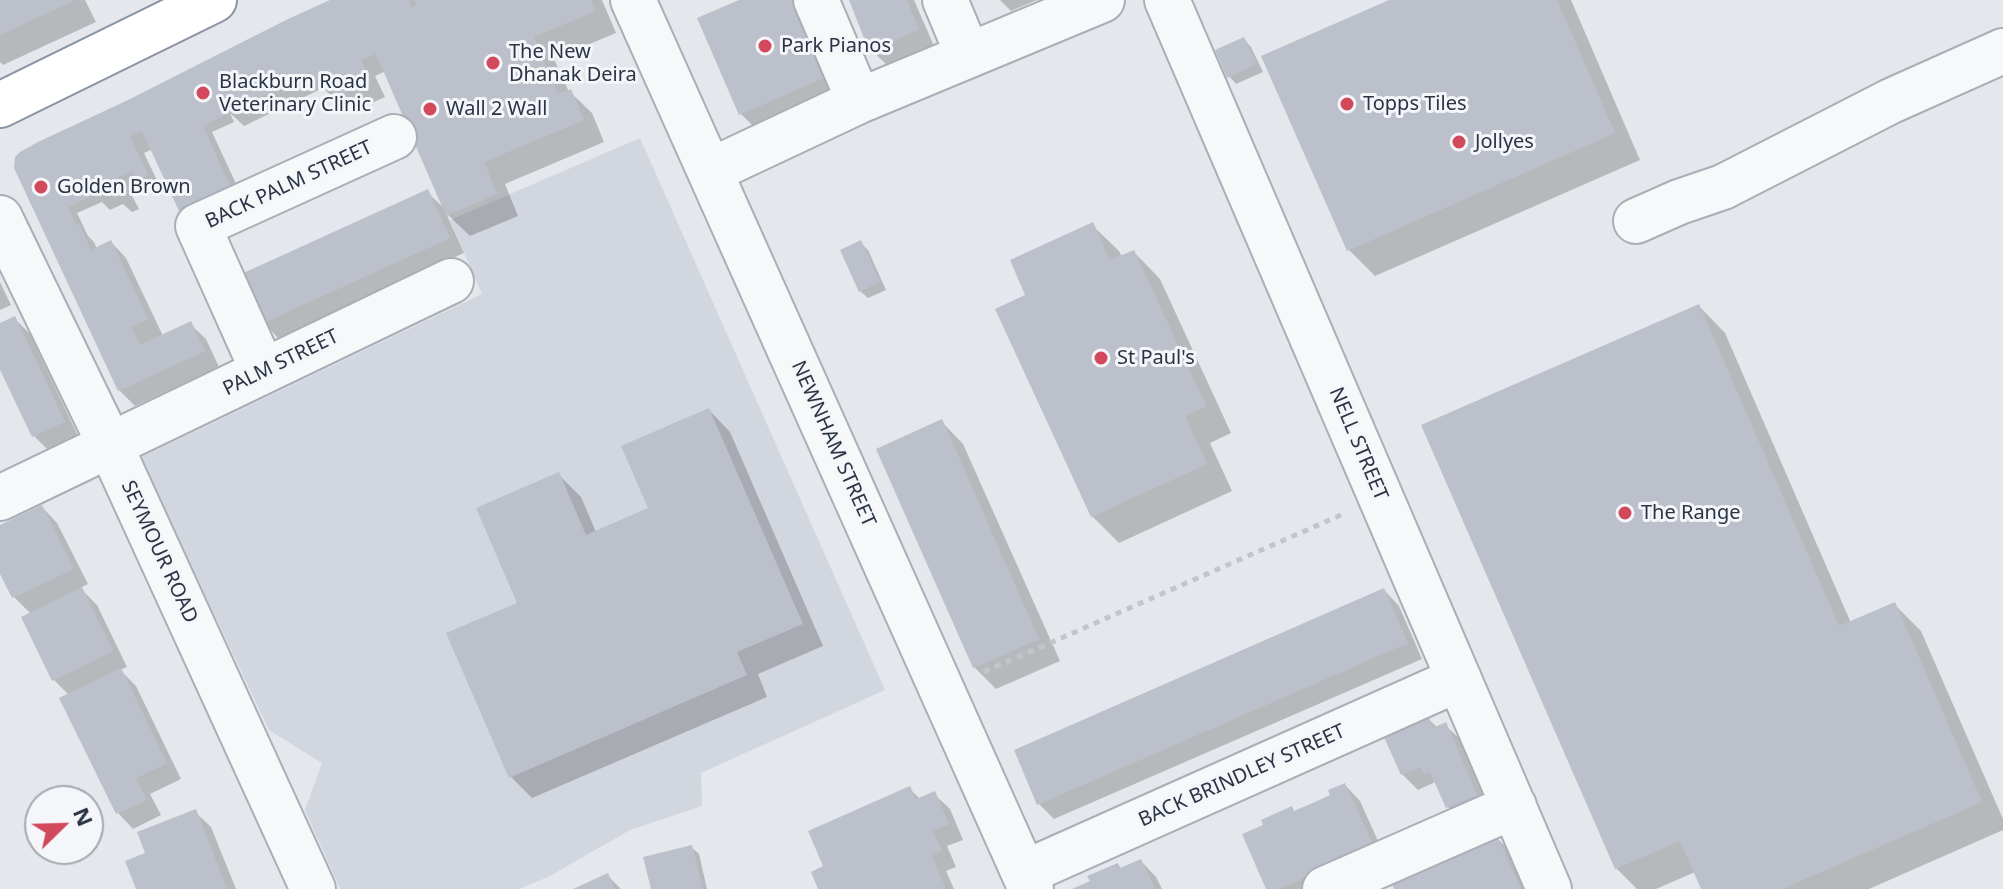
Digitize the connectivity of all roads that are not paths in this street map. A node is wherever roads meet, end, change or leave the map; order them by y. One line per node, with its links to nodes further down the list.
1 (214, 0): 10 (highway)
2 (633, 0): 12 (street, NEWNHAM STREET)
3 (816, 0): 9 (street)
4 (945, 0): 8 (street)
5 (1102, 0): 8 (street)
6 (1167, 0): 19 (street, NELL STREET)
7 (2003, 51): 14 (street)
8 (968, 55): 9 (street)
9 (859, 101): 12 (street)
10 (0, 105)
11 (394, 137): 16 (street, BACK PALM STREET)
12 (710, 171): 21 (street, NEWNHAM STREET)
13 (0, 218): 17 (street, SEYMOUR ROAD)
14 (1636, 221)
15 (451, 281): 16 (street, PALM STREET)
16 (263, 371): 17 (street, PALM STREET)
17 (110, 445): 18 (street, PALM STREET); 22 (street, SEYMOUR ROAD)
18 (0, 498)
19 (1459, 679): 20 (street, NELL STREET); 21 (street, BACK BRINDLEY STREET)
20 (1514, 806): 23 (street); 24 (street, NELL STREET)
21 (1028, 881)
22 (313, 889)
23 (1325, 889)
24 (1549, 889)

